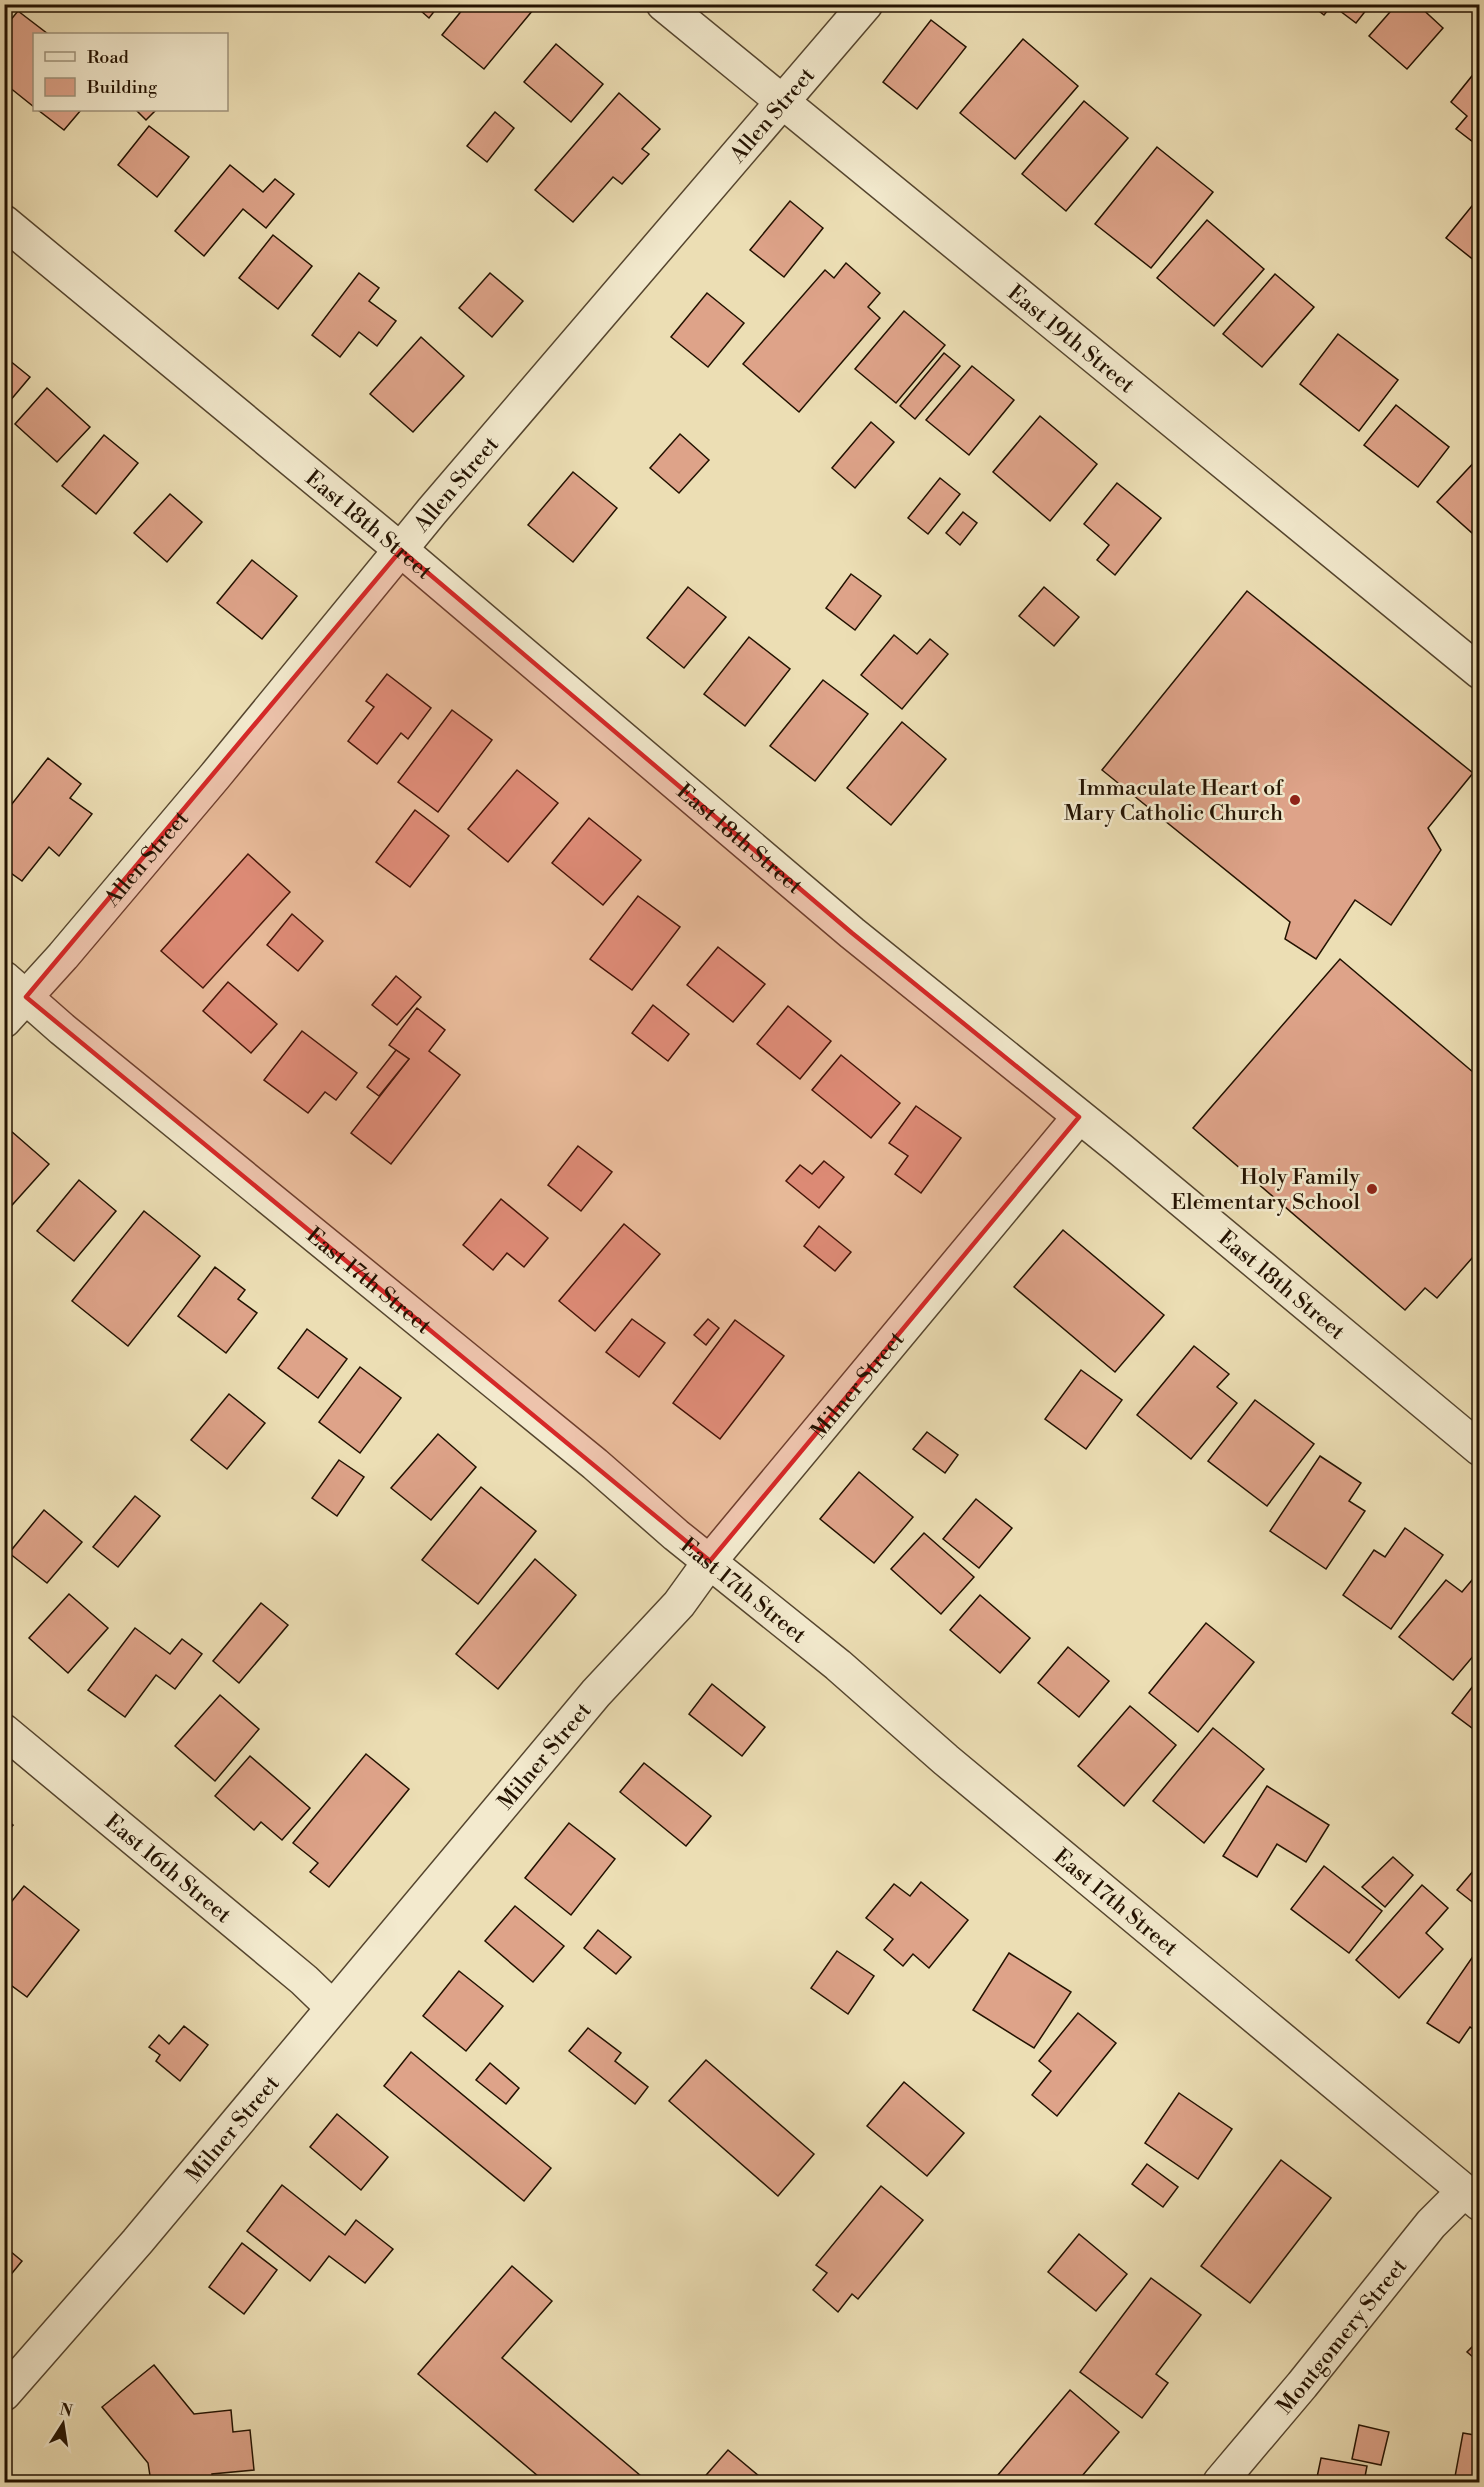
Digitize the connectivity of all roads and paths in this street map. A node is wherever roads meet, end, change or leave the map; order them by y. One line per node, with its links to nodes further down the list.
1 (663, 4): 3 (street, East 19th Street)
2 (866, 4): 3 (street, Allen Street)
3 (782, 101): 5 (street, Allen Street); 6 (street, East 19th Street)
4 (4, 222): 5 (street, East 18th Street)
5 (401, 550): 7 (street, Allen Street); 9 (street, East 18th Street)
6 (1476, 661)
7 (15, 987): 8 (street, Allen Street); 11 (street, East 17th Street)
8 (4, 1021)
9 (1080, 1117): 10 (street, East 18th Street); 11 (street, Milner Street)
10 (1479, 1449)
11 (710, 1560): 13 (street, Milner Street); 14 (street, East 17th Street)
12 (4, 1731): 13 (street, East 16th Street)
13 (332, 2007): 15 (street, Milner Street)
14 (1472, 2198): 16 (street, Montgomery Street)
15 (4, 2394)
16 (1220, 2482)

